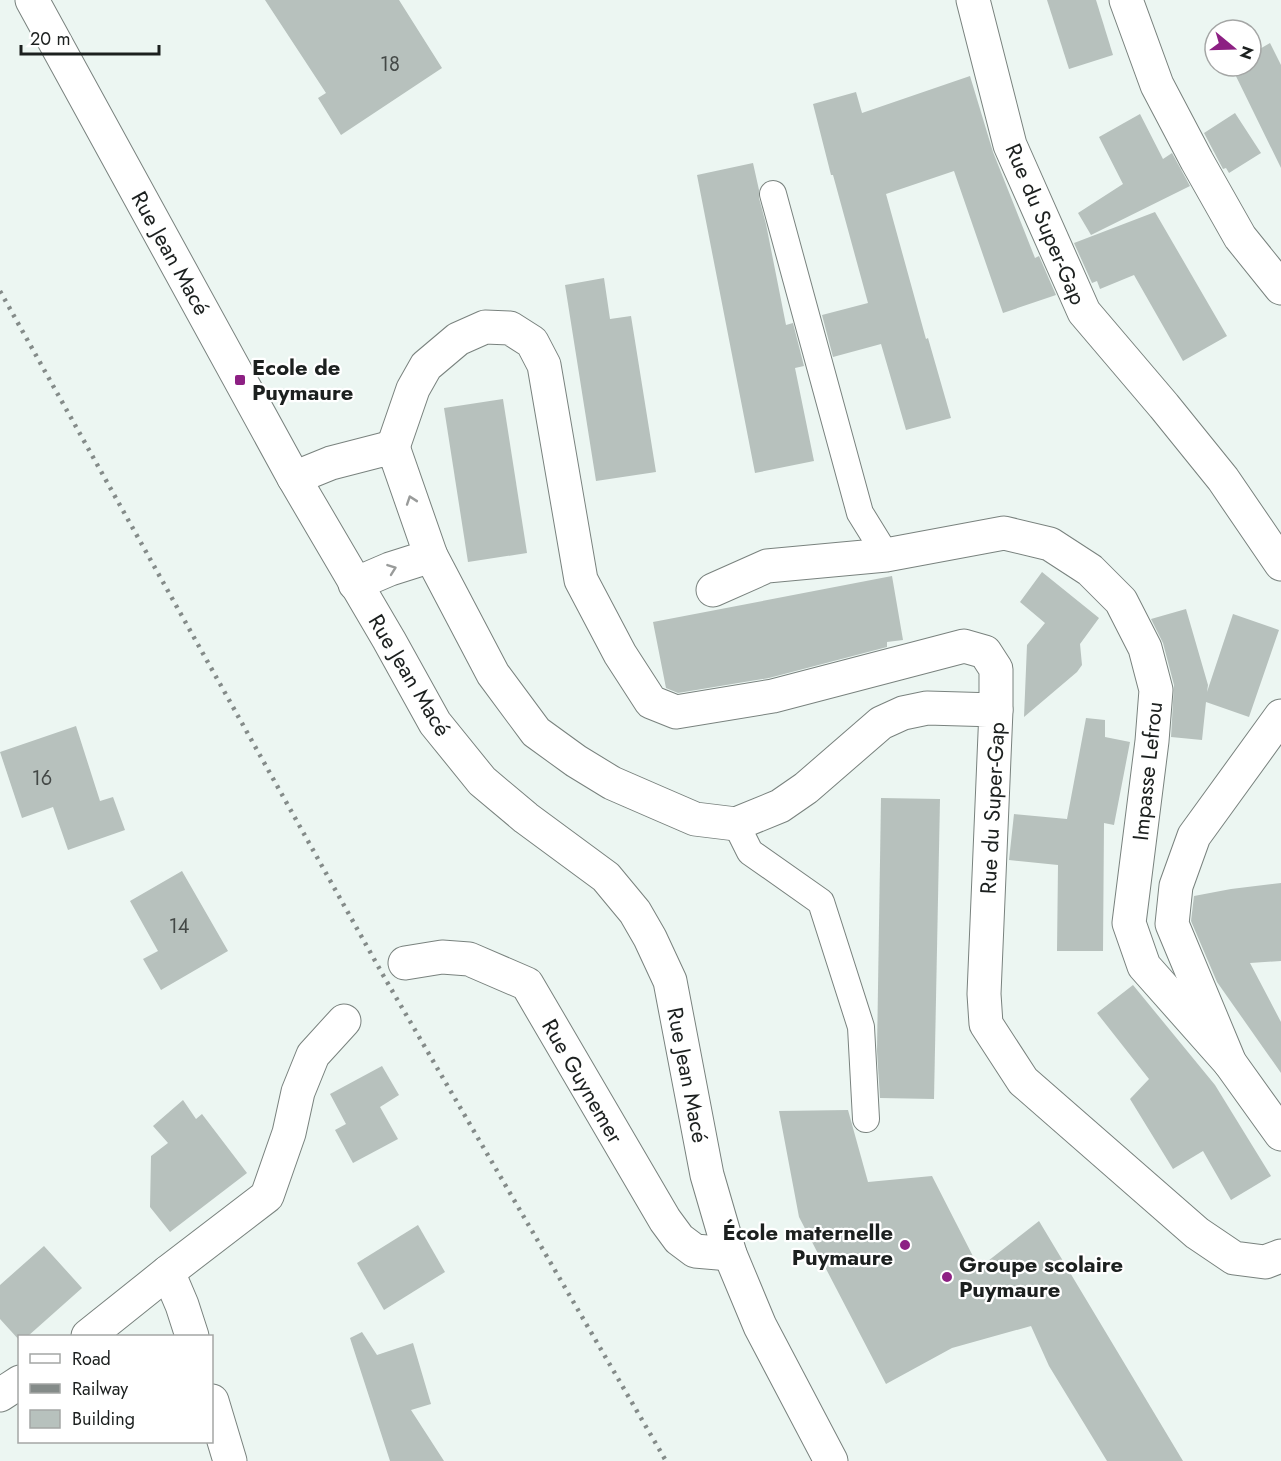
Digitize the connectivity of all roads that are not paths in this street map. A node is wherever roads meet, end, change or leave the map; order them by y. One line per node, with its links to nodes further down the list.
1 (32, 0): 7 (street, Rue Jean Macé)
2 (973, 0): 10 (street, Rue du Super-Gap)
3 (1126, 0): 5 (street)
4 (773, 194): 8 (lane)
5 (1281, 288)
6 (393, 447): 7 (street); 9 (street, Rue du Super-Gap, one-way to 6); 13 (street)
7 (294, 478): 11 (street, Rue Jean Macé)
8 (886, 555): 12 (street, Impasse Lefrou); 18 (street, Impasse Lefrou)
9 (431, 556): 11 (street, one-way to 9); 15 (street, Rue du Super-Gap)
10 (1281, 564)
11 (355, 584): 21 (street, Rue Jean Macé)
12 (712, 590)
13 (996, 710): 15 (street, Rue du Super-Gap); 22 (street, Rue du Super-Gap)
14 (1281, 716): 18 (street)
15 (736, 824): 19 (lane)
16 (405, 963): 21 (street, Rue Guynemer)
17 (344, 1021): 23 (street)
18 (1230, 1063): 20 (street)
19 (866, 1119)
20 (1281, 1134)
21 (730, 1254): 30 (street, Rue Jean Macé)
22 (1281, 1256)
23 (168, 1272): 24 (street); 25 (street)
24 (89, 1335)
25 (192, 1335)
26 (18, 1383): 27 (street)
27 (0, 1395)
28 (213, 1404): 29 (street)
29 (230, 1461)
30 (831, 1461)

